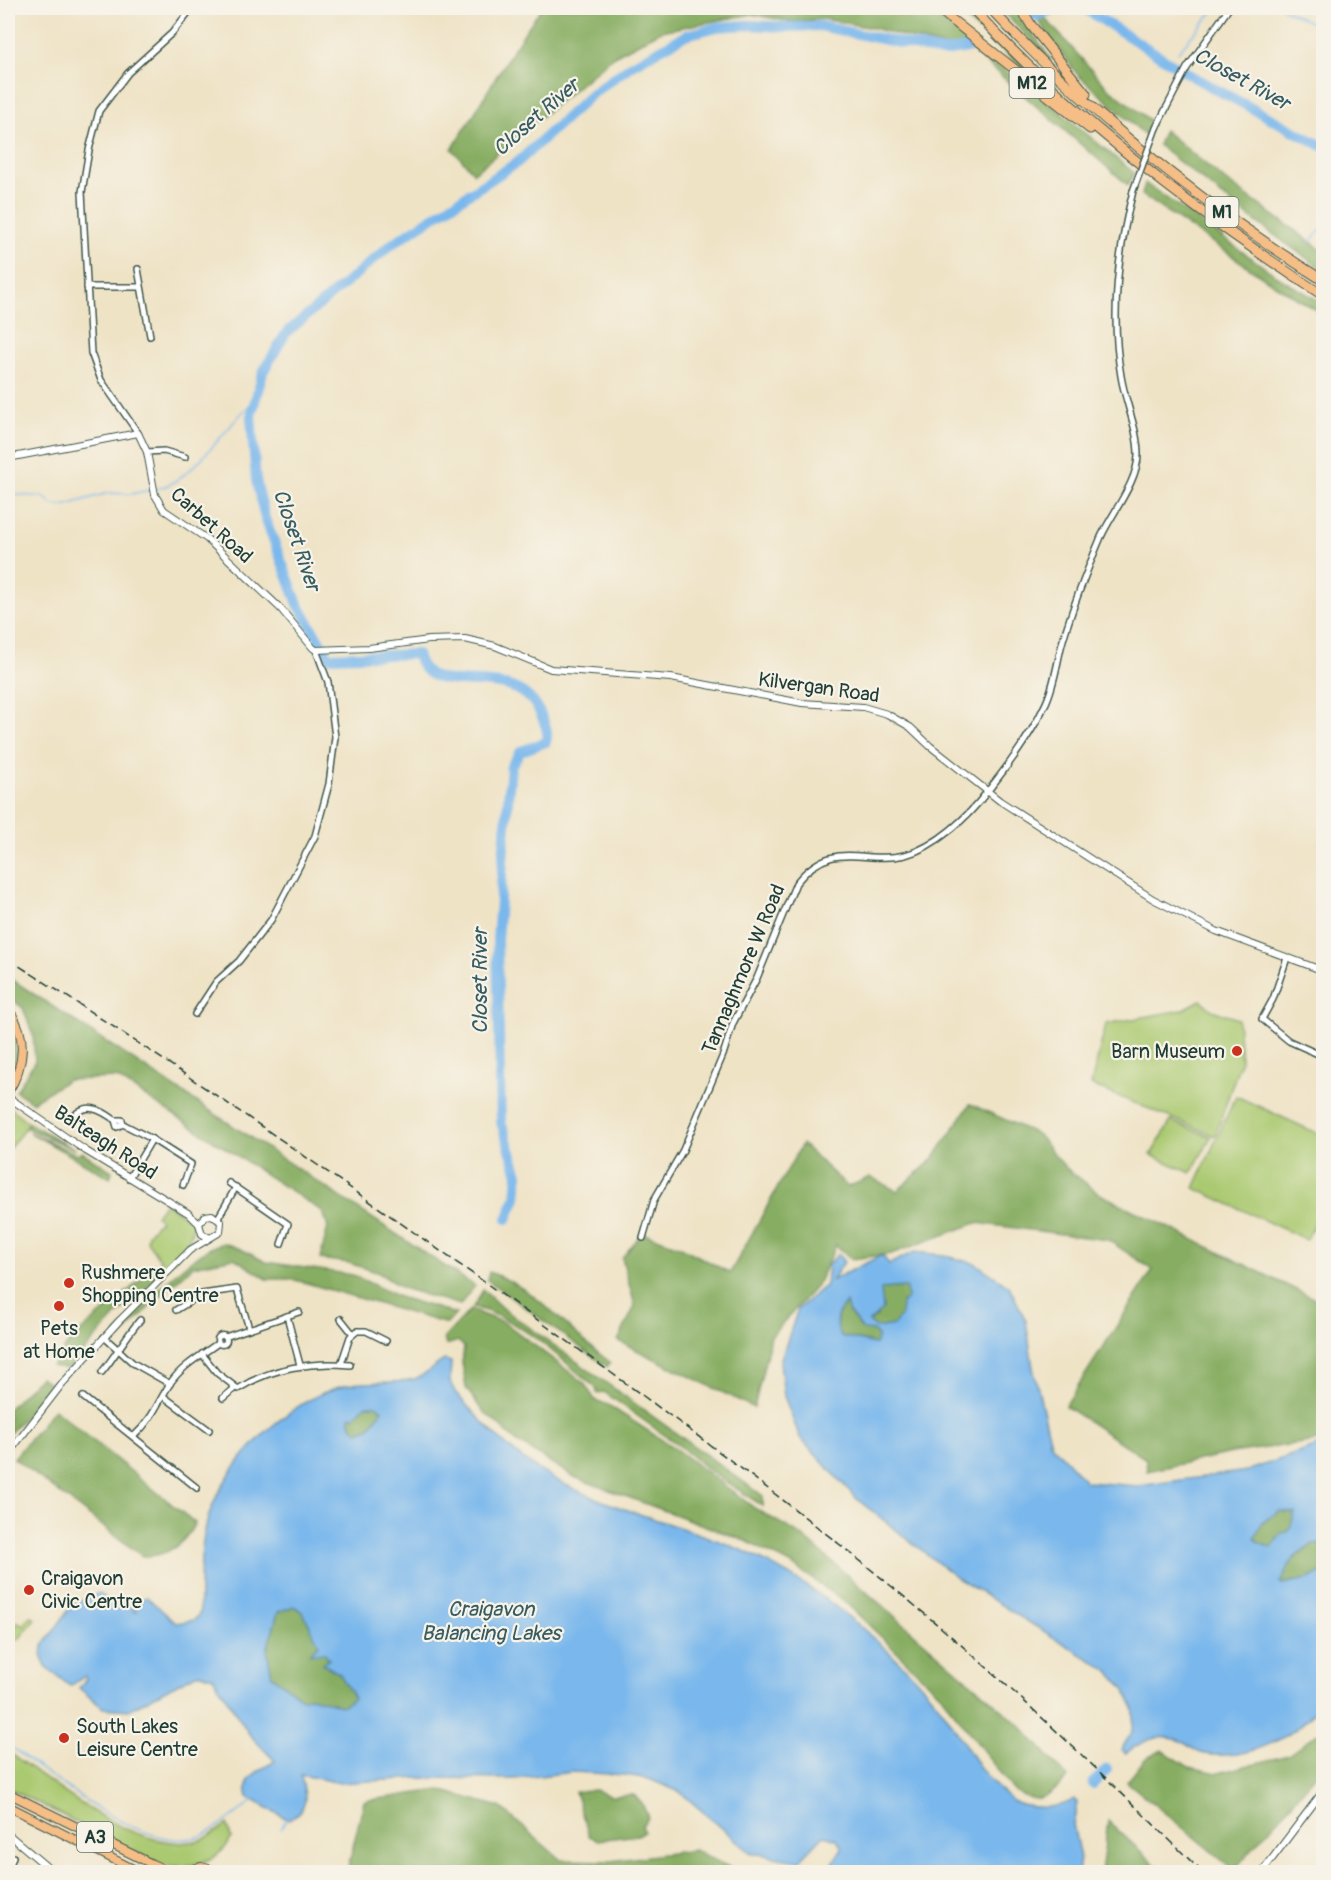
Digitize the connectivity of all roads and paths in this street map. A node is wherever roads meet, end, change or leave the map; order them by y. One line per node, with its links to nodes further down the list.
1 (192, 8): 11 (street, Carbet Road)
2 (937, 8): 8 (highway, M12)
3 (972, 8): 8 (highway, M1)
4 (990, 8): 7 (highway, M1)
5 (1021, 8): 7 (highway, M12)
6 (1229, 8): 20 (street, Tannaghmore W Road, bridge)
7 (1125, 136): 10 (highway, M1)
8 (1130, 155): 13 (highway, M1)
9 (138, 269): 12 (street)
10 (1323, 281)
11 (87, 287): 12 (street); 15 (street, Carbet Road)
12 (139, 287): 14 (street)
13 (1323, 296)
14 (150, 336)
15 (138, 433): 16 (street, Carbet Road); 17 (street)
16 (147, 452): 18 (street); 19 (street, Carbet Road)
17 (8, 458)
18 (178, 464)
19 (318, 650): 20 (street, Kilvergan Road); 24 (street, Carbet Road)
20 (987, 792): 21 (street, Kilvergan Road); 38 (street, Tannaghmore W Road)
21 (1287, 958): 22 (street, Kilvergan Road); 25 (street)
22 (1323, 971)
23 (8, 1009): 26 (highway)
24 (195, 1014)
25 (1318, 1054)
26 (8, 1094): 29 (street, Balteagh Road)
27 (73, 1117): 28 (street)
28 (152, 1139): 29 (street); 31 (street)
29 (125, 1176): 33 (street, Balteagh Road)
30 (229, 1183): 32 (street)
31 (183, 1185)
32 (236, 1188): 35 (street); 39 (street)
33 (188, 1213): 34 (street, Balteagh Road); 36 (street, Balteagh Road)
34 (205, 1216): 35 (street); 36 (street)
35 (218, 1218): 37 (street)
36 (200, 1227): 37 (street); 40 (street)
37 (208, 1238): 40 (street)
38 (643, 1238)
39 (281, 1244)
40 (190, 1250): 48 (street)
41 (174, 1312): 46 (street)
42 (299, 1312): 43 (street)
43 (287, 1316): 46 (street); 53 (street)
44 (341, 1319): 47 (street)
45 (140, 1320): 50 (street)
46 (249, 1328): 51 (street)
47 (353, 1334): 49 (street); 52 (street)
48 (104, 1337): 50 (street); 65 (street)
49 (383, 1342)
50 (119, 1351): 55 (street); 58 (street)
51 (202, 1354): 58 (street); 59 (street)
52 (341, 1364): 53 (street); 54 (street)
53 (300, 1365): 59 (street)
54 (350, 1365)
55 (107, 1366): 56 (street); 57 (street)
56 (114, 1371)
57 (102, 1372)
58 (170, 1384): 61 (street)
59 (235, 1388): 62 (street)
60 (81, 1396): 64 (street)
61 (163, 1396): 63 (street); 64 (street)
62 (223, 1398)
63 (209, 1430)
64 (135, 1435): 66 (street)
65 (8, 1454)
66 (197, 1488)
67 (1323, 1790): 77 (street)
68 (8, 1793): 75 (highway, A3)
69 (8, 1806): 74 (highway, A3)
70 (8, 1834): 73 (street)
71 (13, 1857): 72 (street)
72 (8, 1871)
73 (53, 1872)
74 (139, 1872)
75 (184, 1872): 76 (highway, A3)
76 (220, 1872)
77 (1262, 1872)

